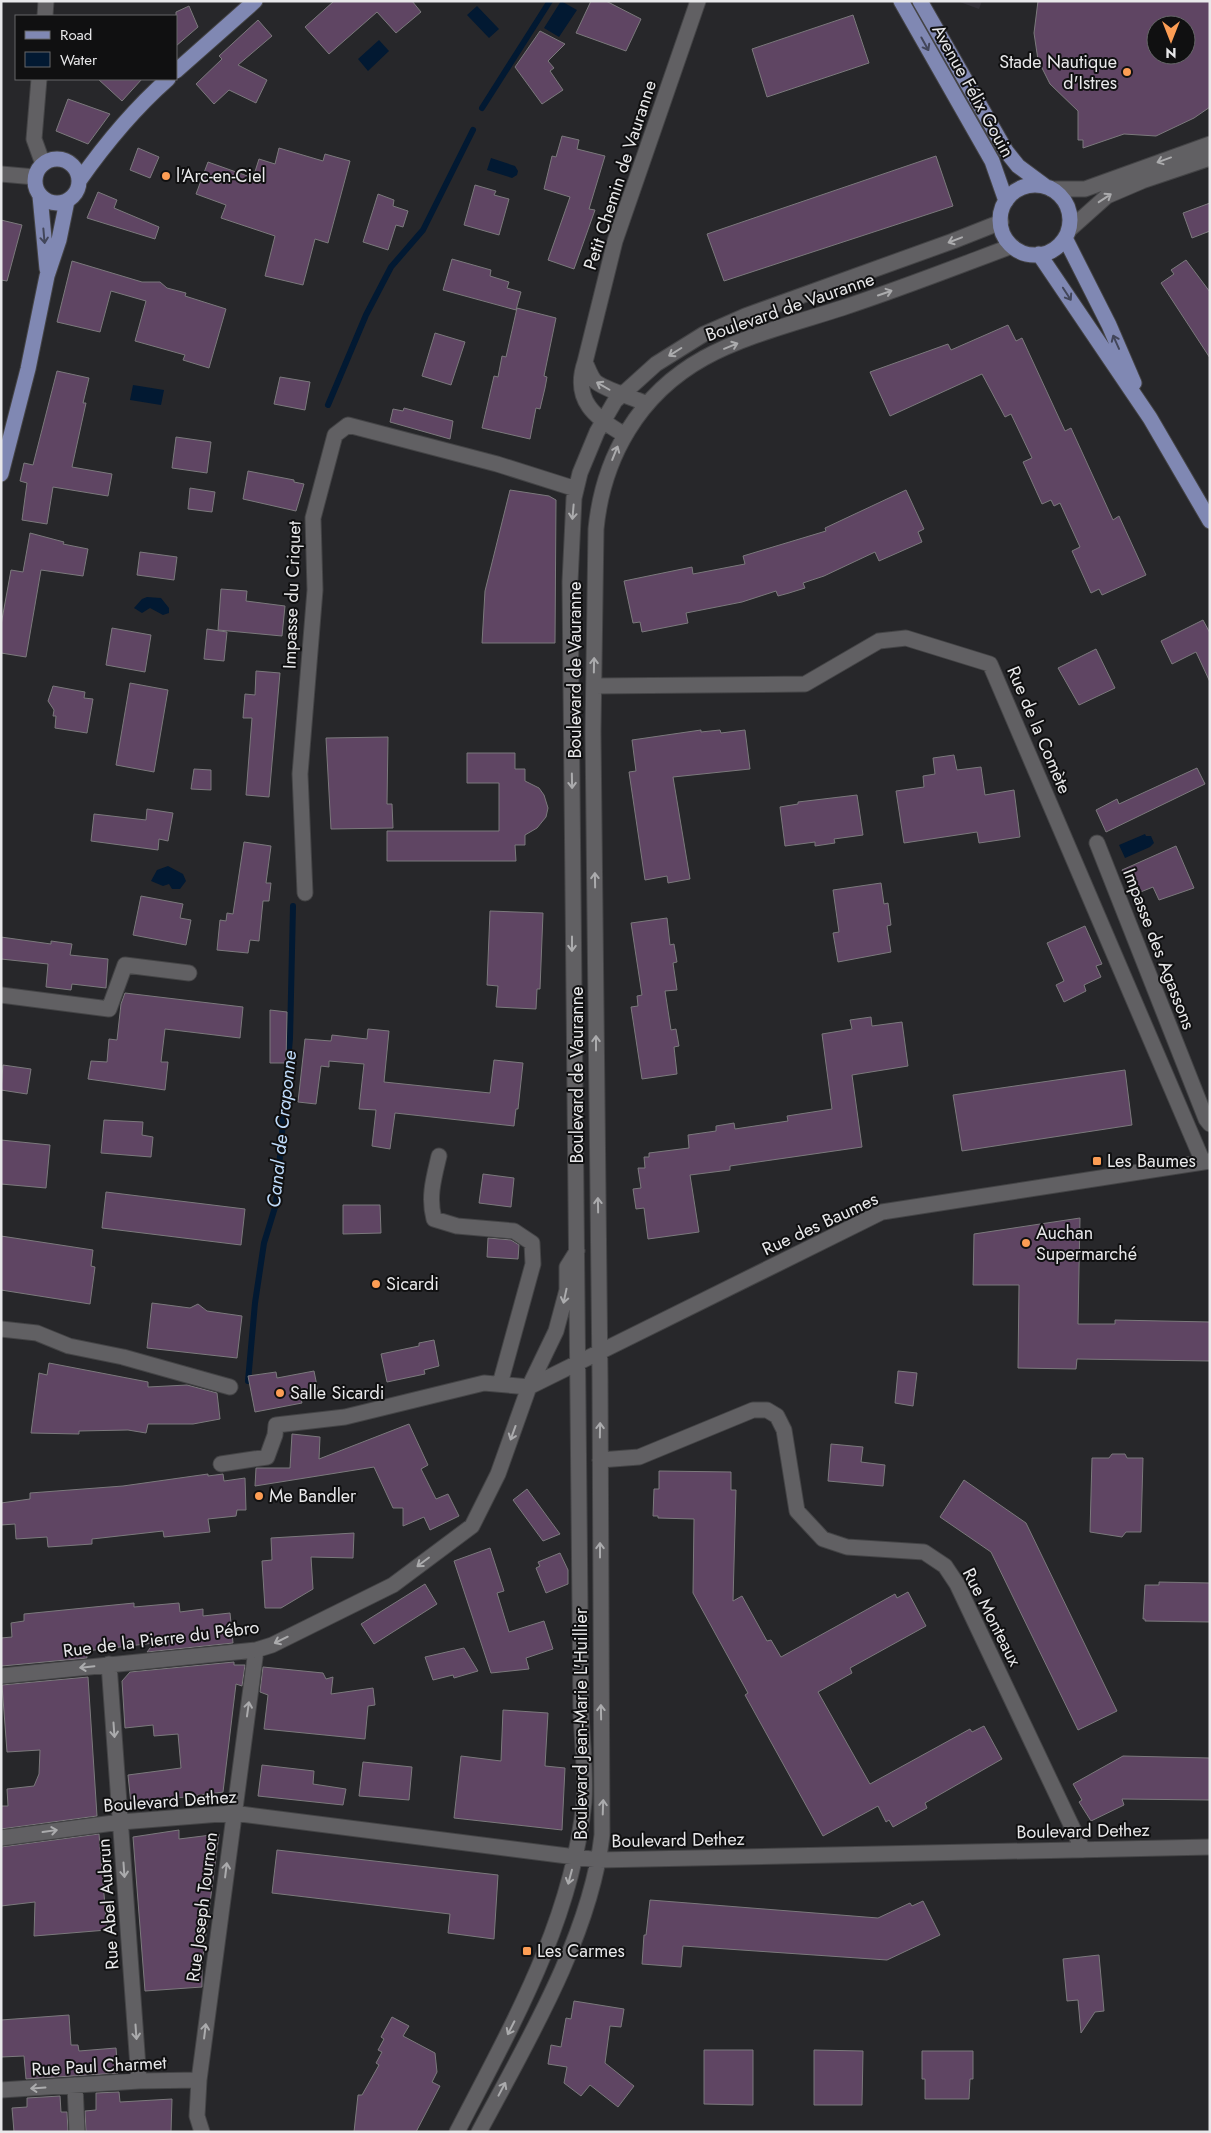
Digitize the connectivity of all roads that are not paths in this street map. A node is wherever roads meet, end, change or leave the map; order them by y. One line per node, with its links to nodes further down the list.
1 (46, 1): 6 (street)
2 (255, 1): 7 (main road)
3 (698, 1): 27 (street, Petit Chemin de Vauranne)
4 (901, 1): 21 (main road, Avenue Félix Gouin, one-way to 21)
5 (920, 1): 18 (main road, Avenue Félix Gouin)
6 (45, 15)
7 (178, 70)
8 (39, 80): 13 (street)
9 (167, 80): 11 (main road)
10 (1210, 144): 18 (street, one-way to 18)
11 (102, 148): 14 (main road); 17 (main road)
12 (1210, 158): 23 (street, one-way to 12)
13 (43, 164): 14 (main road); 16 (main road)
14 (70, 164): 17 (main road)
15 (1, 174): 16 (street)
16 (35, 177): 19 (main road)
17 (79, 181): 20 (main road)
18 (1048, 187): 21 (main road); 23 (main road)
19 (40, 196): 20 (main road); 26 (main road, one-way to 26)
20 (67, 201): 26 (main road)
21 (1006, 201): 22 (main road)
22 (1000, 222): 24 (main road); 28 (street, Boulevard de Vauranne, one-way to 28)
23 (1067, 234): 25 (main road); 30 (main road, one-way to 23)
24 (1012, 246): 25 (main road); 29 (street, Boulevard de Vauranne, one-way to 24)
25 (1040, 254): 30 (main road, one-way to 30)
26 (48, 276): 33 (main road)
27 (585, 362): 28 (street, one-way to 27); 31 (street, Petit Chemin de Vauranne)
28 (624, 393): 29 (street); 31 (street, Boulevard de Vauranne)
29 (647, 404): 32 (street, Boulevard de Vauranne)
30 (1150, 418): 35 (main road)
31 (603, 422): 32 (street, Petit Chemin de Vauranne); 34 (street, Boulevard de Vauranne)
32 (626, 434): 36 (street, Boulevard de Vauranne, one-way to 32)
33 (1, 474)
34 (576, 489): 38 (street, Impasse du Criquet); 44 (street, Boulevard de Vauranne, one-way to 44)
35 (1210, 521)
36 (594, 686): 43 (street, Rue de la Comète); 46 (street, Boulevard de Vauranne, one-way to 36)
37 (1098, 843): 41 (street, Impasse des Agassons)
38 (305, 893)
39 (189, 973): 40 (street)
40 (1, 995)
41 (1210, 1124)
42 (440, 1156): 48 (street)
43 (1206, 1162): 46 (street, Rue des Baumes)
44 (578, 1250): 47 (street, Boulevard de Vauranne); 50 (street, Boulevard de Vauranne, one-way to 50)
45 (1, 1329): 49 (street)
46 (600, 1351): 47 (street, Rue des Baumes); 51 (street, Boulevard Jean-Marie L'Huillier, one-way to 46)
47 (579, 1361): 50 (street, Rue des Baumes); 61 (street, Boulevard Jean-Marie L'Huillier)
48 (500, 1384): 50 (street); 52 (street)
49 (230, 1387)
50 (529, 1387): 53 (street, Rue de la Pierre du Pébro, one-way to 53)
51 (600, 1460): 60 (street, Rue Monteaux); 62 (street, Boulevard Jean-Marie L'Huillier, one-way to 51)
52 (222, 1464)
53 (256, 1650): 54 (street, Rue de la Pierre du Pébro); 56 (street, Rue Joseph Tournon, one-way to 53)
54 (109, 1664): 55 (street, Rue de la Pierre du Pébro, one-way to 55); 57 (street, Rue Abel Aubrun, one-way to 57)
55 (1, 1676)
56 (233, 1813): 57 (street, Boulevard Dethez); 61 (street, Boulevard Dethez); 63 (street, Rue Joseph Tournon, one-way to 56)
57 (121, 1822): 58 (street, Boulevard Dethez, one-way to 57); 64 (street, Rue Abel Aubrun, one-way to 64)
58 (1, 1838)
59 (1210, 1847): 60 (street, Boulevard Dethez)
60 (1083, 1850): 62 (street, Boulevard Dethez)
61 (576, 1857): 62 (street, Boulevard Dethez); 69 (street, Boulevard Jean-Marie L'Huillier, one-way to 69)
62 (599, 1860): 70 (street, Boulevard Jean-Marie L'Huillier, one-way to 62)
63 (199, 2080): 64 (street, Rue Paul Charmet); 68 (street, Rue Joseph Tournon)
64 (139, 2081): 65 (street, Rue Paul Charmet)
65 (75, 2085): 66 (street, Rue Paul Charmet, one-way to 66); 67 (street)
66 (1, 2090)
67 (77, 2132)
68 (202, 2132)
69 (457, 2132)
70 (479, 2132)

